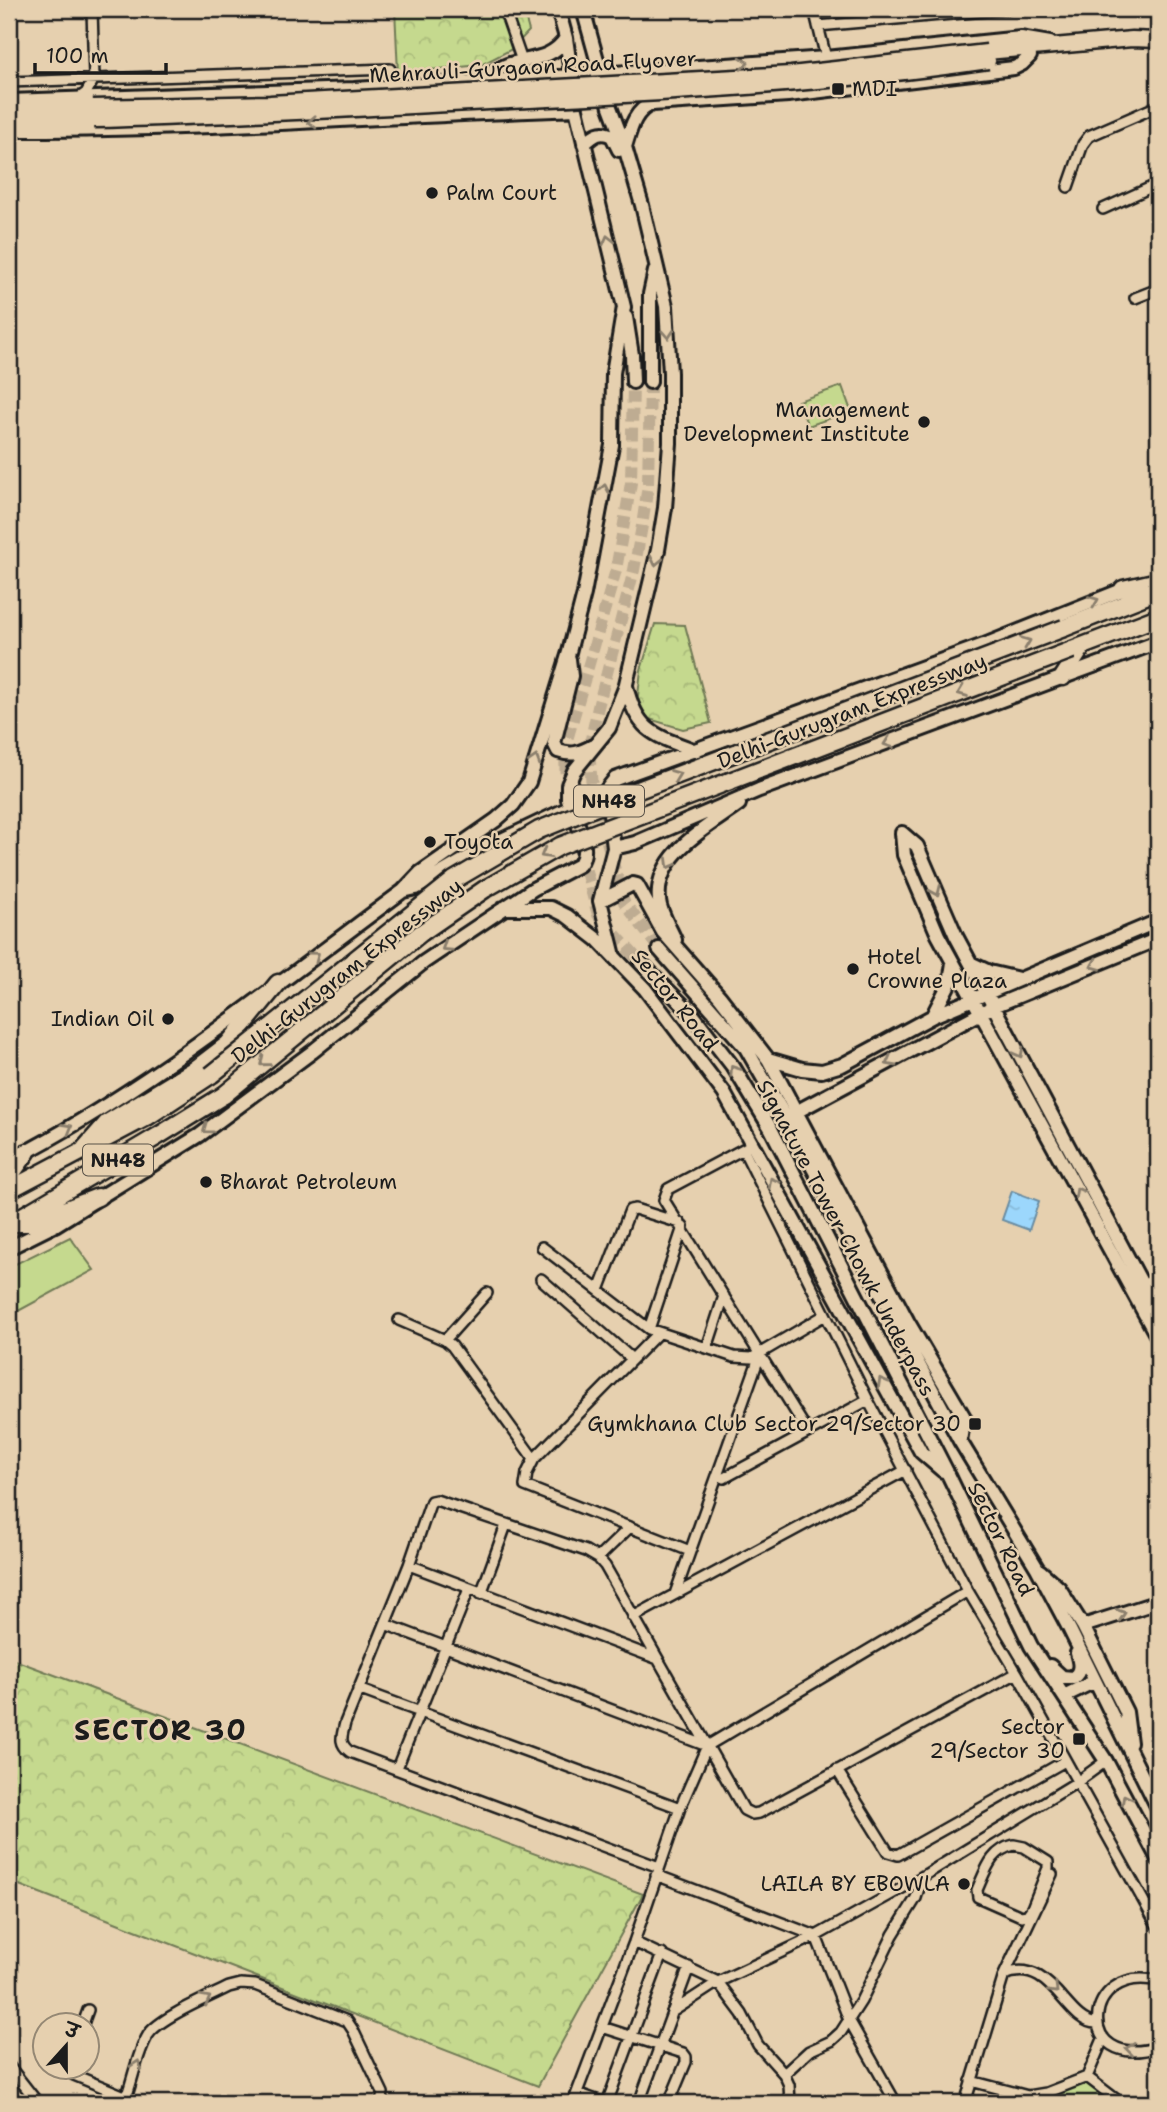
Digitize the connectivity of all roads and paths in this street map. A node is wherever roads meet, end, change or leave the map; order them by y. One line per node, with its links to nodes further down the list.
1 (92, 9): 21 (street)
2 (504, 9): 15 (street)
3 (558, 9): 8 (street)
4 (583, 9): 18 (street)
5 (814, 9): 7 (street)
6 (1008, 9): 7 (street)
7 (818, 26): 14 (street)
8 (566, 38): 15 (street); 19 (street)
9 (1158, 40): 10 (main road, Mehrauli-Gurgaon Road Flyover)
10 (1057, 44): 13 (main road, Mehrauli-Gurgaon Road Flyover); 14 (street)
11 (1158, 47): 12 (main road, Mehrauli-Gurgaon Road Flyover)
12 (1030, 56): 13 (main road, Mehrauli-Gurgaon Road Flyover); 27 (street)
13 (988, 57): 32 (main road, Mehrauli-Gurgaon Road Flyover, bridge)
14 (826, 58): 17 (street, one-way to 14)
15 (522, 61): 22 (street)
16 (390, 69): 21 (street)
17 (661, 69): 18 (street); 27 (street)
18 (602, 72): 19 (street); 36 (street)
19 (572, 76): 20 (street); 29 (street)
20 (518, 78): 22 (street); 31 (street)
21 (94, 79): 23 (street); 24 (street); 25 (street)
22 (476, 80): 24 (street)
23 (9, 82)
24 (114, 97): 25 (street)
25 (77, 98): 26 (street)
26 (9, 102)
27 (665, 103): 36 (street)
28 (1158, 106): 38 (street)
29 (576, 109): 31 (street); 35 (street)
30 (9, 110): 32 (main road, Mehrauli-Gurgaon Road Flyover)
31 (520, 111): 34 (street, one-way to 34)
32 (93, 113): 33 (main road, Mehrauli-Gurgaon Road Flyover)
33 (9, 121)
34 (9, 130)
35 (584, 144): 39 (street); 44 (street, one-way to 35)
36 (625, 147): 39 (street)
37 (1158, 184): 40 (street)
38 (1068, 187)
39 (642, 205): 41 (street)
40 (1102, 208)
41 (656, 267): 46 (street); 58 (street, one-way to 58)
42 (1158, 289): 43 (street)
43 (1135, 298)
44 (624, 307): 45 (street); 56 (street, one-way to 44)
45 (633, 382)
46 (650, 382)
47 (1158, 576): 49 (street)
48 (1158, 581): 49 (highway)
49 (1122, 589): 60 (street, one-way to 49)
50 (1158, 591): 85 (highway, Delhi-Gurugram Expressway / NH48, one-way to 50, bridge)
51 (1158, 617): 52 (highway, Delhi-Gurugram Expressway / NH48)
52 (1109, 636): 54 (highway, Delhi-Gurugram Expressway / NH48); 55 (street)
53 (1158, 642): 55 (street)
54 (1078, 648): 57 (highway); 91 (highway, Delhi-Gurugram Expressway / NH48, one-way to 91, bridge)
55 (1133, 651): 57 (street)
56 (569, 652): 59 (street); 64 (street, one-way to 56)
57 (1063, 677): 61 (street, one-way to 61)
58 (626, 685): 59 (street); 60 (street)
59 (597, 744): 62 (street)
60 (696, 751): 63 (street)
61 (759, 790): 63 (street); 70 (street, one-way to 70)
62 (571, 807): 64 (street); 66 (street)
63 (614, 848): 65 (street)
64 (403, 891): 76 (street, one-way to 64)
65 (600, 901): 70 (street, Sector Road); 71 (street, Sector Road)
66 (503, 908): 71 (street); 90 (street, one-way to 90)
67 (1158, 921): 75 (street)
68 (1158, 939): 79 (street, one-way to 79)
69 (659, 949): 112 (street, Signature Tower Chowk Underpass)
70 (679, 949): 82 (street, Sector Road)
71 (614, 956): 84 (street, Sector Road)
72 (641, 963): 115 (street, Signature Tower Chowk Underpass, one-way to 72)
73 (953, 963): 74 (street, one-way to 74); 78 (street); 81 (street)
74 (971, 964): 75 (street); 77 (street)
75 (1019, 979): 77 (street)
76 (278, 983): 85 (highway); 86 (street, one-way to 76)
77 (987, 993): 78 (street); 79 (street)
78 (973, 998): 80 (street); 81 (street)
79 (994, 1006): 80 (street); 97 (street, one-way to 97)
80 (979, 1013): 83 (street, one-way to 83); 105 (street, one-way to 80)
81 (933, 1016): 82 (street)
82 (768, 1059): 83 (street, Sector Road)
83 (796, 1112): 112 (street, Sector Road)
84 (748, 1147): 92 (street); 102 (street); 115 (street, Sector Road, one-way to 84)
85 (85, 1148): 89 (highway, Delhi-Gurugram Expressway / NH48)
86 (27, 1152): 87 (street); 88 (highway)
87 (9, 1161)
88 (9, 1177)
89 (9, 1190)
90 (98, 1197): 91 (highway); 94 (street)
91 (10, 1224)
92 (682, 1225): 98 (street); 100 (street); 104 (street)
93 (542, 1247): 98 (street)
94 (9, 1248)
95 (1158, 1278): 97 (street)
96 (541, 1279): 109 (street)
97 (1142, 1284): 101 (street)
98 (598, 1290): 104 (street)
99 (487, 1293): 106 (street)
100 (724, 1296): 107 (street); 108 (street)
101 (1158, 1314)
102 (825, 1315): 108 (street); 110 (street)
103 (399, 1320): 106 (street)
104 (654, 1331): 107 (street); 109 (street)
105 (1158, 1338)
106 (445, 1340): 113 (street)
107 (707, 1348): 108 (street)
108 (761, 1352): 111 (street); 119 (street)
109 (632, 1359): 113 (street)
110 (867, 1400): 111 (street); 114 (street)
111 (808, 1432): 116 (street)
112 (960, 1441): 129 (street, Sector Road)
113 (534, 1459): 118 (street)
114 (906, 1470): 123 (street); 125 (street)
115 (949, 1476): 130 (street, Sector Road)
116 (724, 1478)
117 (506, 1525): 120 (street); 121 (street); 124 (street)
118 (630, 1527): 119 (street); 120 (street)
119 (690, 1551): 125 (street)
120 (598, 1558): 127 (street)
121 (409, 1565): 122 (street); 128 (street)
122 (469, 1589): 124 (street); 131 (street)
123 (968, 1591): 133 (street); 138 (street)
124 (481, 1594): 132 (street)
125 (675, 1595): 127 (street)
126 (1158, 1602): 129 (street, one-way to 126)
127 (633, 1617): 132 (street)
128 (385, 1624): 131 (street); 135 (street)
129 (1076, 1628): 130 (street); 134 (street, Sector Road); 139 (street)
130 (1031, 1646): 136 (street, Sector Road)
131 (445, 1648): 137 (street); 138 (street)
132 (658, 1658): 138 (street)
133 (1017, 1673): 140 (street); 143 (street)
134 (1095, 1681): 136 (street); 139 (street, Sector Road)
135 (358, 1689): 137 (street); 142 (street)
136 (1064, 1696): 141 (street, Sector Road)
137 (419, 1713): 142 (street); 145 (street)
138 (707, 1746): 143 (street); 145 (street)
139 (1131, 1753): 146 (street, Sector Road)
140 (1065, 1761): 143 (street); 144 (street)
141 (1106, 1761): 144 (street); 149 (street, Sector Road, one-way to 141)
142 (397, 1768): 150 (street)
143 (837, 1770)
144 (1077, 1782): 147 (street); 153 (street)
145 (680, 1808): 150 (street)
146 (1158, 1808)
147 (995, 1833): 148 (street); 152 (street)
148 (1004, 1847): 148 (street)
149 (1158, 1859)
150 (657, 1871): 154 (street); 155 (street)
151 (1052, 1874): 158 (street)
152 (915, 1881): 154 (street); 162 (street)
153 (1158, 1927)
154 (816, 1936): 160 (street); 162 (street)
155 (634, 1942): 156 (street); 164 (street)
156 (662, 1954): 157 (street); 165 (street)
157 (689, 1967): 160 (street); 161 (street)
158 (1004, 1975): 163 (street, one-way to 163); 173 (street)
159 (1158, 1981): 163 (street)
160 (718, 1982): 161 (street); 170 (street)
161 (672, 2012): 167 (street)
162 (849, 2020): 170 (street); 186 (street)
163 (1096, 2023): 166 (street)
164 (602, 2026): 165 (street); 175 (street)
165 (632, 2037): 167 (street); 182 (street)
166 (1103, 2039): 168 (street, one-way to 166); 171 (street)
167 (660, 2046): 183 (street); 184 (street)
168 (1158, 2047)
169 (9, 2066): 179 (street)
170 (783, 2074): 185 (street)
171 (1087, 2077): 174 (street); 189 (street)
172 (84, 2080): 177 (street)
173 (971, 2081): 174 (street); 187 (street)
174 (1007, 2091): 188 (street)
175 (577, 2093): 181 (street); 182 (street)
176 (9, 2096): 178 (street)
177 (125, 2100): 180 (street, one-way to 180)
178 (14, 2103)
179 (38, 2103)
180 (381, 2103)
181 (573, 2103)
182 (606, 2103)
183 (639, 2103)
184 (669, 2103)
185 (790, 2103)
186 (896, 2103)
187 (965, 2103)
188 (1003, 2103)
189 (1121, 2103)

